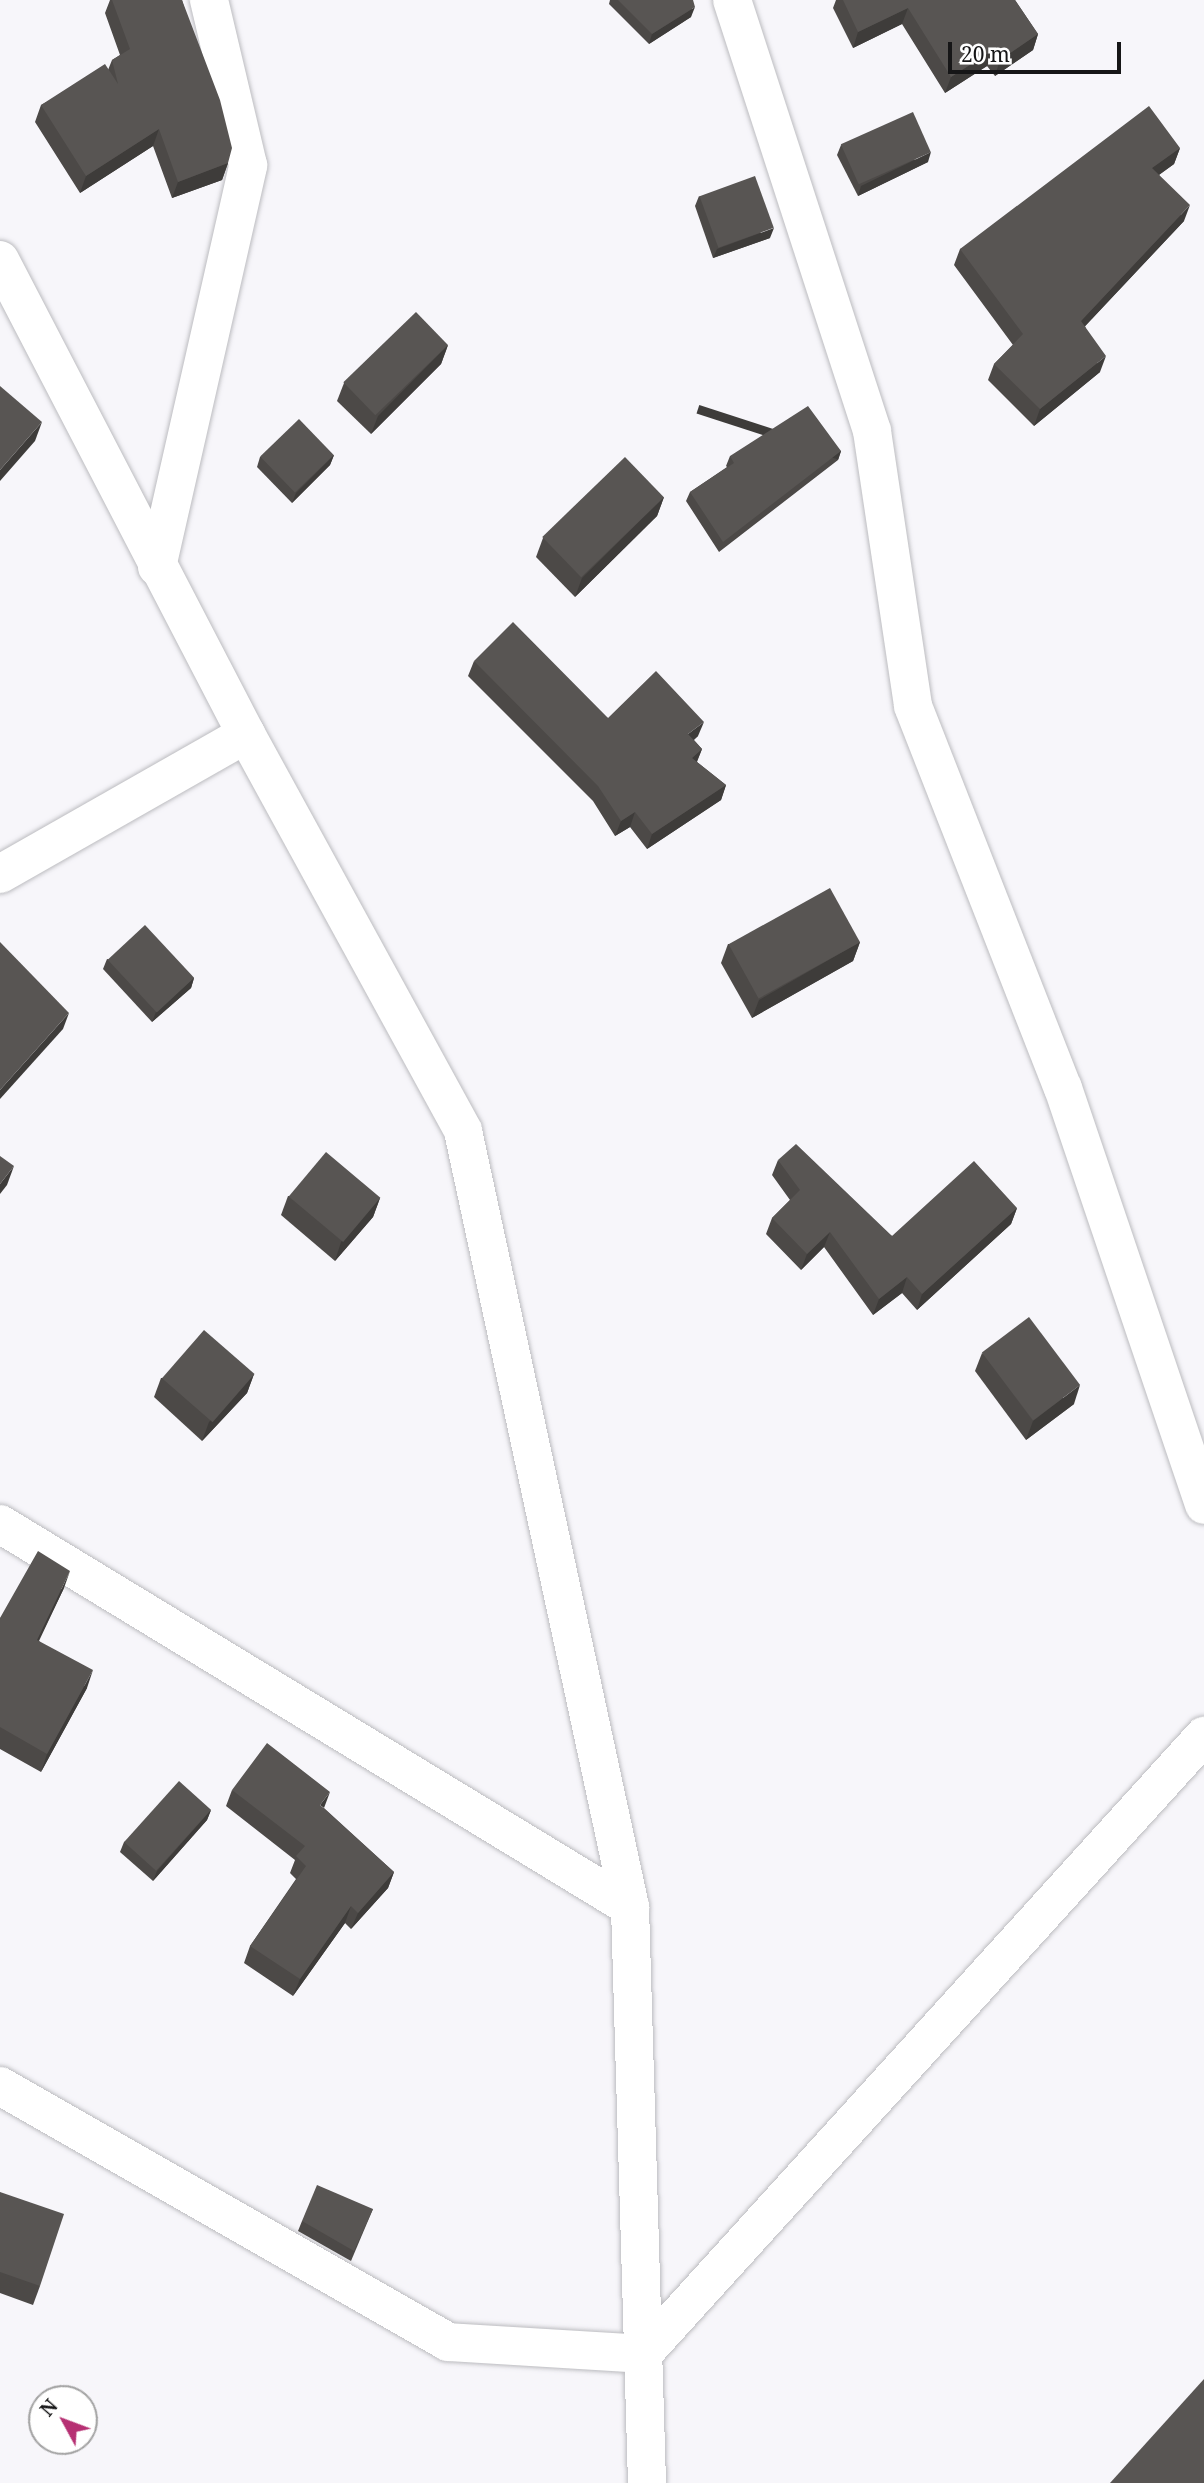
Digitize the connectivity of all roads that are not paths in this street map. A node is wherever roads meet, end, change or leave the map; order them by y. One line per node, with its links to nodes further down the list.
1 (209, 0): 4 (street)
2 (732, 0): 7 (street)
3 (0, 260): 4 (street)
4 (158, 567): 5 (street)
5 (246, 734): 6 (street); 10 (street)
6 (0, 874)
7 (1204, 1505)
8 (0, 1524): 10 (street)
9 (1204, 1736): 12 (street)
10 (630, 1907): 12 (street)
11 (0, 2086): 12 (street)
12 (643, 2354): 13 (street)
13 (647, 2483)

